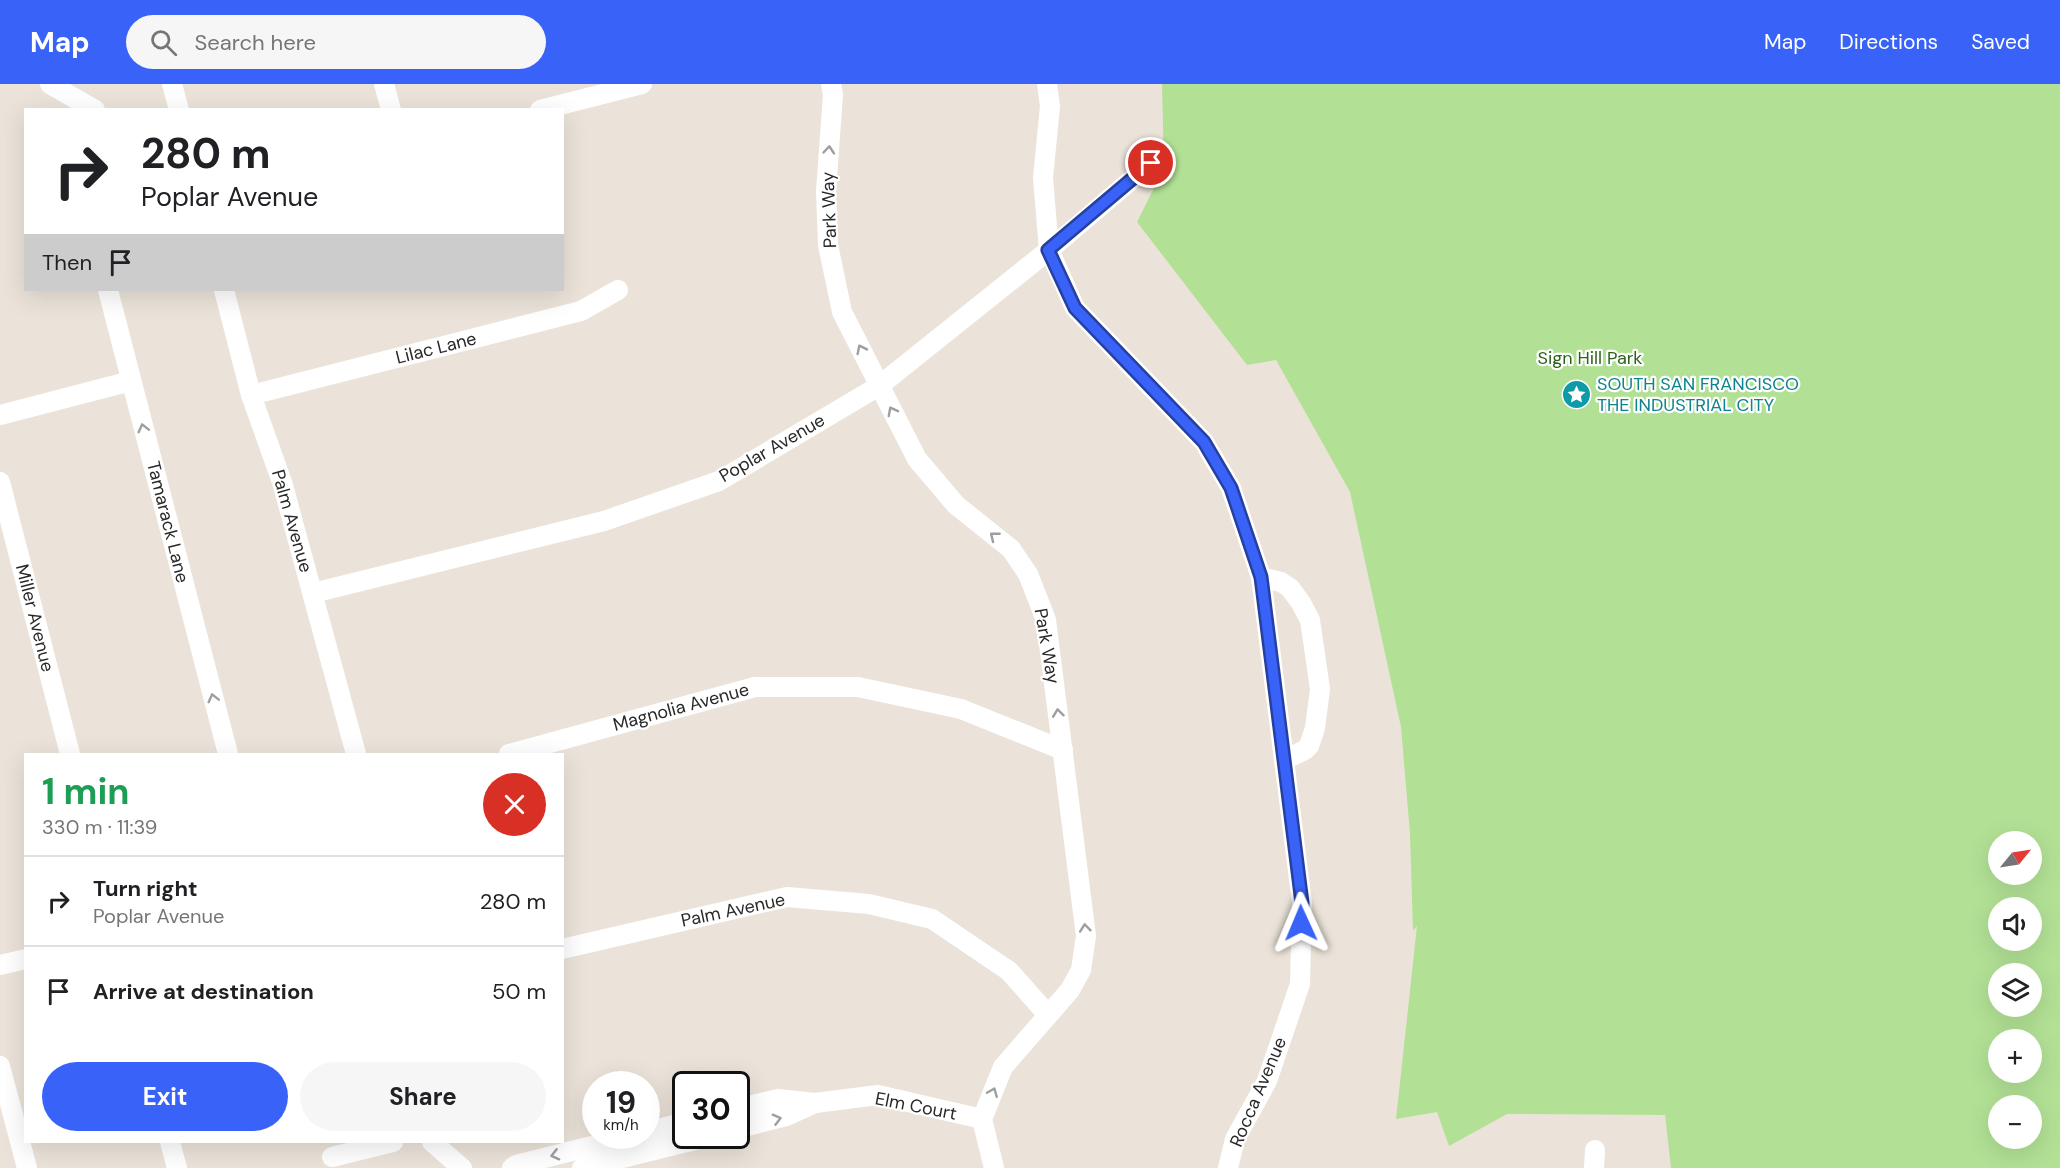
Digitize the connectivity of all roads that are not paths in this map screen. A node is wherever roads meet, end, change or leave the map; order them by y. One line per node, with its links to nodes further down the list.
1 (172, 84): 10 (street)
2 (384, 84): 11 (street)
3 (642, 84): 7 (street)
4 (831, 84): 19 (street, Park Way, one-way to 4)
5 (1047, 84): 14 (street, Rocca Avenue)
6 (53, 85): 8 (street); 9 (street)
7 (595, 90): 12 (street)
8 (61, 108)
9 (92, 108)
10 (178, 108)
11 (390, 108)
12 (546, 108)
13 (1157, 158): 14 (street, Poplar Avenue)
14 (1048, 250): 19 (street, Poplar Avenue); 23 (street, Rocca Avenue)
15 (618, 290): 20 (street, Lilac Lane)
16 (108, 291): 18 (street, Tamarack Lane)
17 (224, 291): 20 (street, Palm Avenue)
18 (131, 381): 21 (street); 27 (street, Tamarack Lane, one-way to 18)
19 (879, 386): 24 (street, Poplar Avenue); 25 (street, Park Way, one-way to 19)
20 (251, 395): 24 (street, Palm Avenue)
21 (0, 415)
22 (0, 482): 26 (street, Miller Avenue)
23 (1261, 577): 30 (street, Rocca Avenue); 30 (street)
24 (313, 593): 28 (street, Palm Avenue)
25 (1063, 750): 29 (street, Magnolia Avenue); 34 (street, Park Way, one-way to 25)
26 (70, 753)
27 (228, 753)
28 (356, 753)
29 (513, 753)
30 (1284, 760): 52 (street, Rocca Avenue)
31 (564, 949): 34 (street, Palm Avenue)
32 (24, 959): 33 (street)
33 (0, 965)
34 (1048, 1015): 38 (street, Park Way, one-way to 34)
35 (0, 1065): 46 (street)
36 (815, 1103): 37 (street, Elm Court); 38 (street, Elm Court); 39 (street, Elm Court, one-way to 36)
37 (750, 1106)
38 (982, 1119): 51 (street)
39 (750, 1125)
40 (170, 1143): 47 (street)
41 (388, 1143): 45 (street)
42 (433, 1143): 48 (street)
43 (672, 1146): 50 (street)
44 (582, 1148): 49 (street, one-way to 49)
45 (331, 1155)
46 (27, 1168)
47 (177, 1168)
48 (462, 1168)
49 (512, 1168)
50 (582, 1168)
51 (994, 1168)
52 (1228, 1168)

